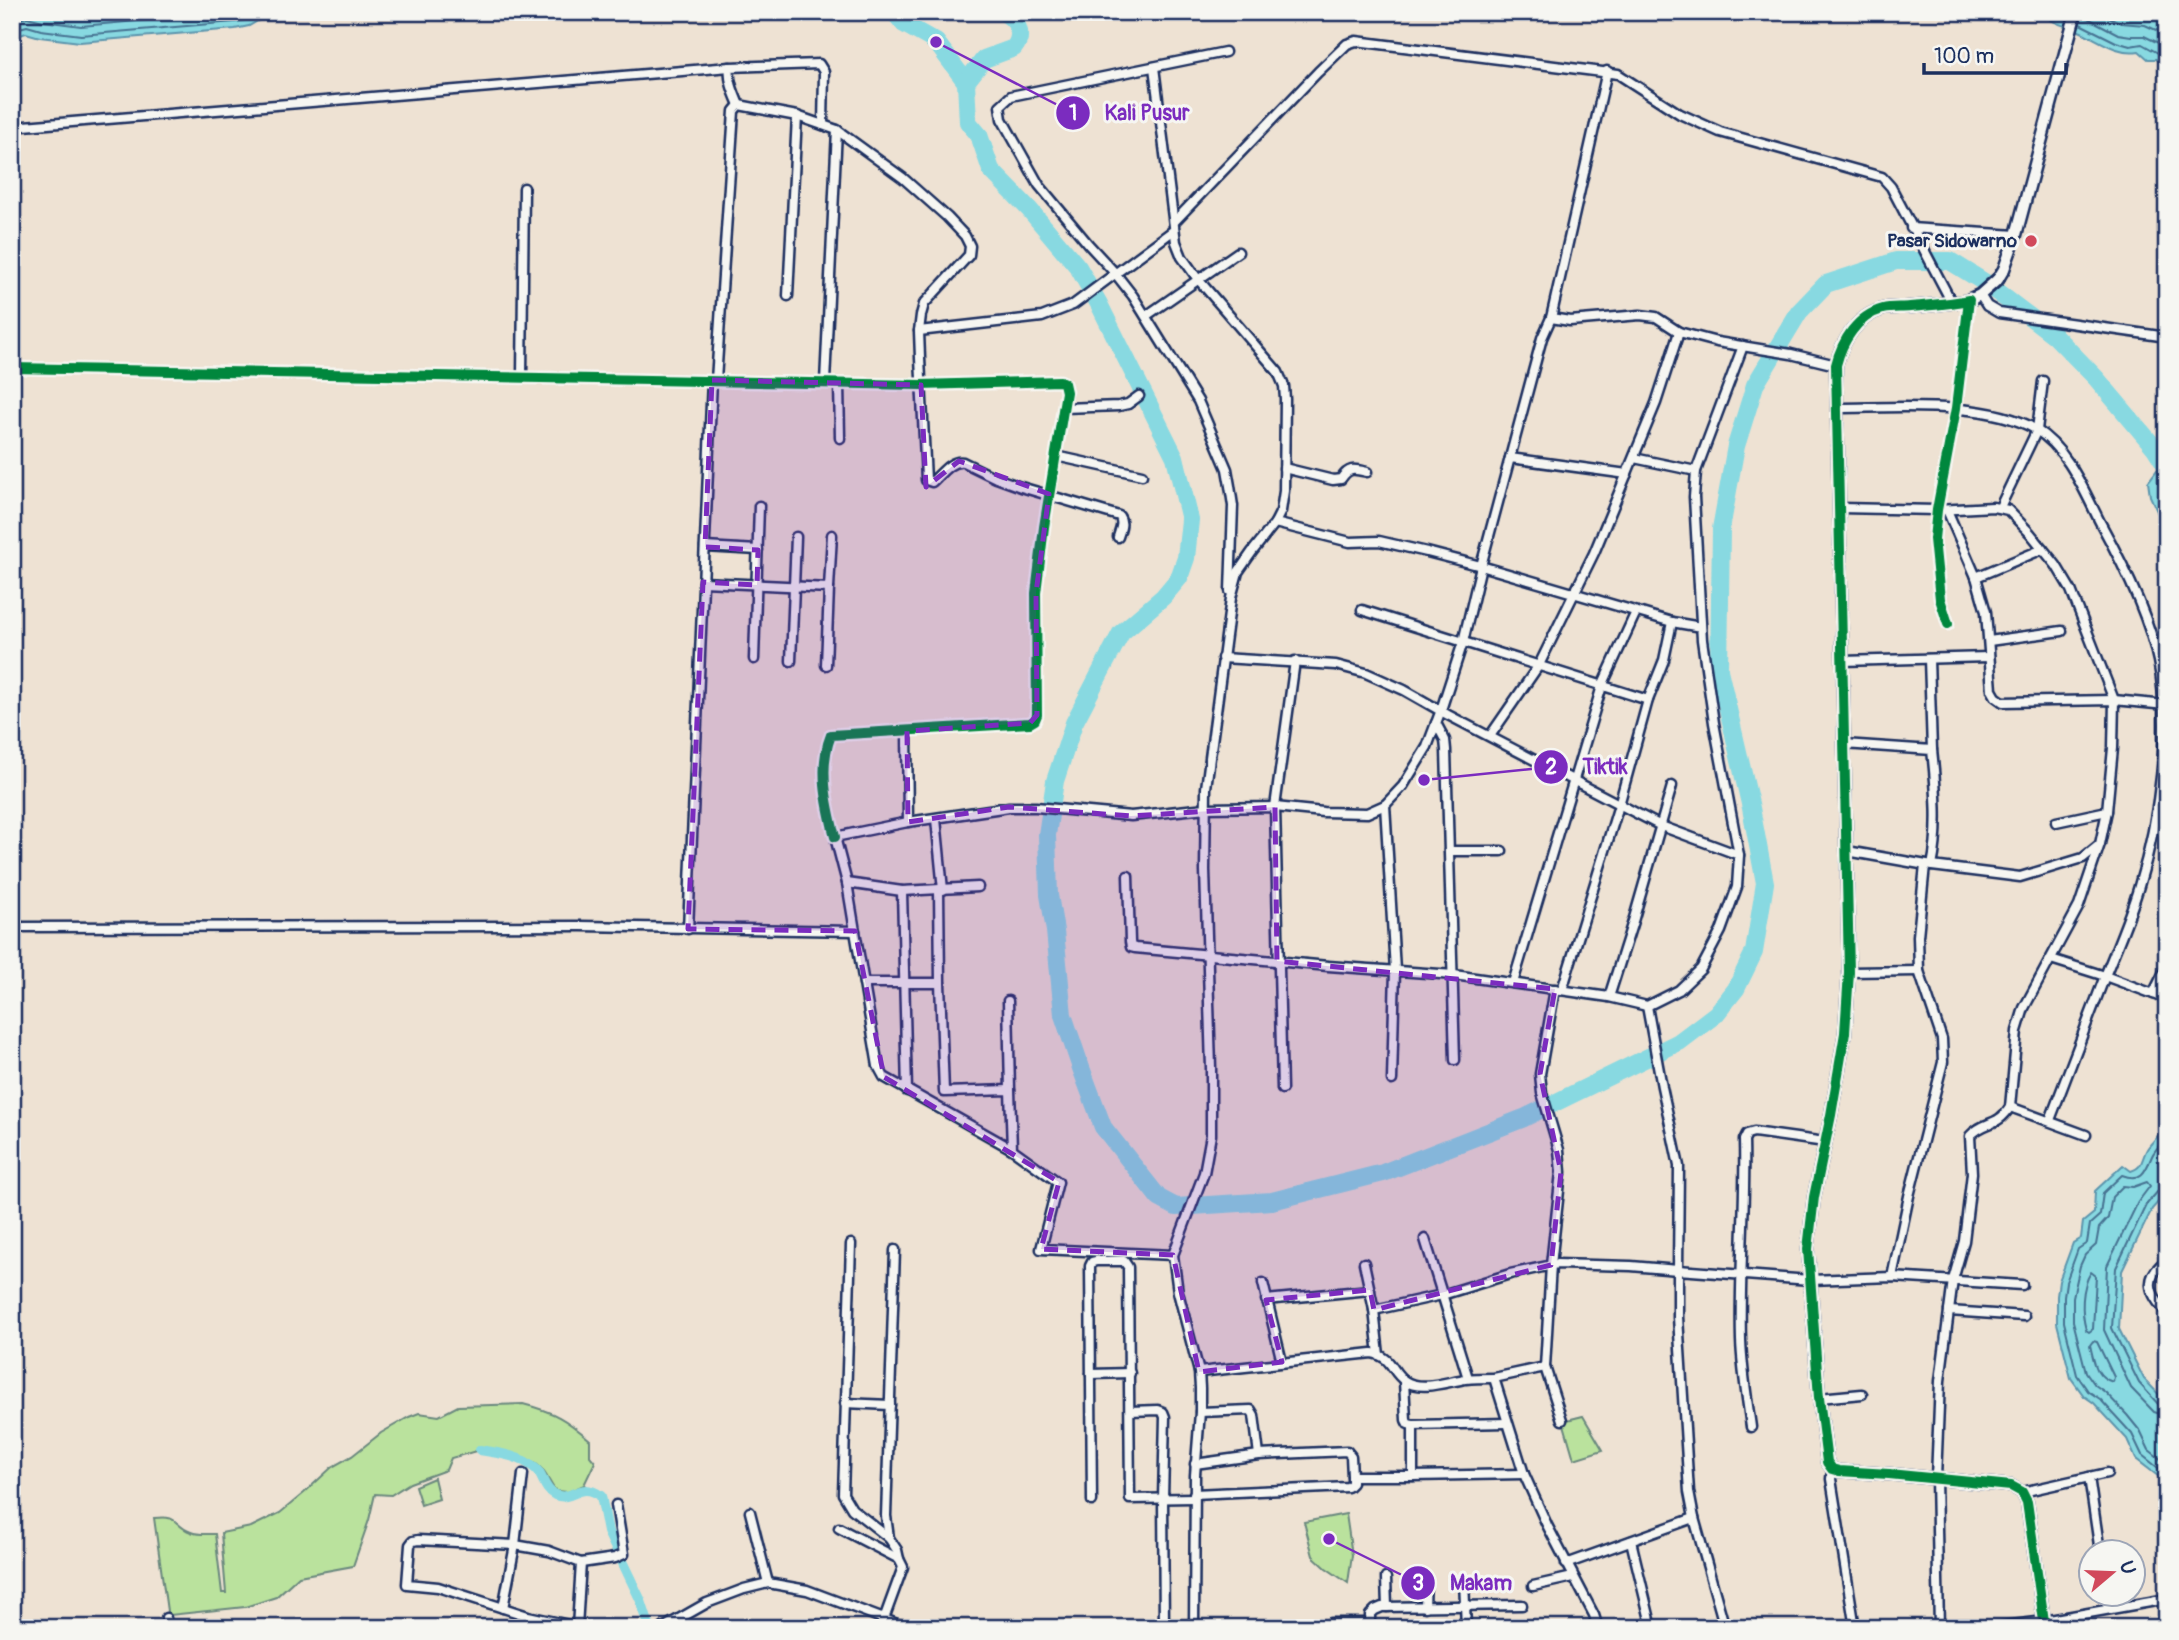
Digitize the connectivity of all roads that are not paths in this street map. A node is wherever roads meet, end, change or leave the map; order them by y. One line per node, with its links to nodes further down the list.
1 (2076, 12): 14 (street)
2 (1225, 52): 4 (street)
3 (730, 67): 6 (street); 8 (street); 9 (street)
4 (1154, 67): 12 (street); 16 (street)
5 (1607, 71): 12 (street); 13 (street); 24 (street)
6 (739, 105): 7 (street); 32 (street)
7 (797, 116): 8 (street); 20 (street)
8 (824, 125): 10 (street)
9 (12, 127)
10 (836, 130): 25 (street); 34 (street)
11 (524, 188): 31 (street)
12 (1174, 225): 16 (street); 17 (street)
13 (1911, 228): 14 (street); 22 (street)
14 (2016, 235): 18 (street)
15 (1238, 252): 17 (street)
16 (1115, 272): 23 (street); 25 (street)
17 (1197, 278): 23 (street); 46 (street)
18 (1997, 279): 19 (main road)
19 (1982, 293): 21 (main road); 27 (street)
20 (788, 296)
21 (1969, 300): 22 (street); 40 (street)
22 (1952, 303): 29 (street)
23 (1146, 316): 71 (street)
24 (1551, 318): 26 (street); 44 (street)
25 (919, 331): 36 (street)
26 (1679, 331): 28 (street); 45 (street)
27 (2167, 337)
28 (1743, 346): 29 (street); 47 (street)
29 (1836, 365): 39 (street)
30 (12, 368): 31 (street)
31 (522, 377): 32 (street)
32 (714, 380): 34 (street); 61 (street)
33 (2043, 381): 41 (street)
34 (825, 382): 35 (street)
35 (839, 383): 36 (street); 42 (street)
36 (921, 385): 38 (street); 51 (street)
37 (1139, 396): 38 (street)
38 (1064, 408): 43 (street)
39 (1837, 408): 40 (street); 54 (street)
40 (1956, 408): 41 (street); 55 (street)
41 (2037, 430): 53 (street); 92 (street)
42 (840, 438)
43 (1056, 456): 50 (street); 51 (street)
44 (1510, 458): 49 (street); 64 (street)
45 (1634, 458): 47 (street); 49 (street)
46 (1284, 468): 48 (street); 57 (street)
47 (1696, 471): 76 (street)
48 (1367, 472)
49 (1627, 474): 70 (street)
50 (1142, 475)
51 (1049, 494): 60 (street); 95 (street)
52 (760, 506): 63 (street)
53 (2000, 507): 56 (street); 62 (street)
54 (1840, 508): 55 (street); 85 (street)
55 (1937, 510): 56 (street); 75 (street)
56 (1947, 510): 65 (street)
57 (1275, 523): 64 (street); 71 (street)
58 (832, 535): 69 (street)
59 (796, 537): 68 (street)
60 (1118, 537)
61 (705, 547): 63 (street); 66 (street)
62 (2043, 549): 65 (street); 91 (street)
63 (758, 550): 67 (street)
64 (1481, 566): 70 (street); 79 (street)
65 (1976, 577): 78 (street)
66 (703, 582): 67 (street); 123 (street)
67 (757, 585): 68 (street); 82 (street)
68 (794, 586): 69 (street); 86 (street)
69 (829, 588): 87 (street)
70 (1573, 594): 73 (street); 88 (street)
71 (1231, 598): 81 (street)
72 (1362, 610): 79 (street)
73 (1636, 612): 74 (street); 89 (street)
74 (1672, 622): 76 (street); 90 (street)
75 (1948, 624)
76 (1701, 627): 115 (street)
77 (2062, 631): 78 (street)
78 (1989, 641): 80 (street)
79 (1463, 642): 88 (street); 93 (street)
80 (1989, 657): 83 (street); 91 (street)
81 (1222, 658): 84 (street); 104 (street)
82 (754, 659)
83 (1929, 659): 85 (street); 98 (street)
84 (1296, 661): 93 (street); 103 (street)
85 (1842, 661): 97 (street)
86 (791, 662)
87 (826, 665)
88 (1539, 665): 89 (street); 96 (street)
89 (1602, 686): 90 (street); 99 (street)
90 (1648, 700): 101 (street)
91 (2114, 700): 92 (street); 105 (street)
92 (2164, 705): 133 (street)
93 (1441, 710): 94 (street); 96 (street)
94 (1436, 723): 102 (street); 112 (street)
95 (907, 731): 107 (street); 110 (street)
96 (1490, 736): 99 (street)
97 (1844, 744): 98 (street); 114 (street)
98 (1933, 750): 116 (street)
99 (1574, 780): 101 (street); 136 (street)
100 (1672, 786): 109 (street)
101 (1619, 804): 109 (street); 138 (street)
102 (1385, 805): 103 (street); 129 (street)
103 (1275, 807): 104 (street); 127 (street)
104 (1206, 808): 106 (street); 125 (street)
105 (2107, 811): 108 (street); 111 (street)
106 (936, 819): 107 (street); 120 (street)
107 (908, 822): 110 (street)
108 (2056, 822)
109 (1661, 826): 115 (street); 140 (street)
110 (835, 837): 118 (street)
111 (2100, 844): 116 (street); 126 (street)
112 (1449, 851): 113 (street); 132 (street)
113 (1502, 851)
114 (1847, 851): 116 (street); 131 (street)
115 (1740, 856): 143 (street)
116 (1928, 866): 130 (street)
117 (1128, 876): 125 (street)
118 (847, 883): 121 (street); 124 (street)
119 (978, 887): 120 (street)
120 (941, 890): 121 (street); 135 (street)
121 (902, 891): 134 (street)
122 (12, 927): 123 (street)
123 (688, 929): 124 (street)
124 (855, 931): 137 (street)
125 (1206, 954): 127 (street); 159 (street)
126 (2051, 959): 133 (street); 150 (street)
127 (1277, 961): 129 (street); 147 (street)
128 (2167, 966): 139 (street)
129 (1395, 970): 132 (street); 145 (street)
130 (1919, 971): 131 (street); 165 (street)
131 (1849, 972): 154 (street)
132 (1454, 975): 136 (street); 144 (street)
133 (2105, 976): 139 (street); 152 (street)
134 (904, 983): 135 (street); 137 (street); 148 (street)
135 (940, 983): 149 (street)
136 (1513, 983): 138 (street)
137 (864, 984): 148 (street)
138 (1558, 990): 140 (street); 162 (street)
139 (2154, 994): 141 (street)
140 (1609, 997): 143 (street)
141 (2167, 999)
142 (1008, 1001): 146 (street)
143 (1647, 1006): 163 (street)
144 (1455, 1060)
145 (1392, 1080)
146 (1010, 1090): 149 (street); 155 (street)
147 (1282, 1090)
148 (907, 1091): 151 (street)
149 (944, 1092): 151 (street)
150 (2010, 1107): 152 (street); 167 (street)
151 (942, 1111): 155 (street)
152 (2050, 1120): 153 (street)
153 (2087, 1135)
154 (1825, 1142): 164 (street); 166 (street)
155 (1012, 1149): 159 (street)
156 (1425, 1239): 171 (street)
157 (851, 1244): 188 (street)
158 (895, 1250): 189 (street)
159 (1173, 1255): 180 (street)
160 (2167, 1260): 175 (street)
161 (1364, 1263): 170 (street)
162 (1550, 1265): 163 (street); 171 (street); 179 (street)
163 (1678, 1270): 164 (street); 212 (street)
164 (1741, 1275): 166 (street); 195 (street)
165 (1892, 1277): 166 (street); 167 (street)
166 (1810, 1280): 187 (street)
167 (1953, 1280): 169 (street); 174 (street)
168 (1263, 1283): 172 (street)
169 (2022, 1286)
170 (1370, 1290): 172 (street); 173 (street)
171 (1442, 1295): 173 (street); 183 (street)
172 (1266, 1300): 178 (street)
173 (1374, 1310): 177 (street)
174 (1949, 1311): 176 (street); 205 (street)
175 (2167, 1313)
176 (2024, 1317)
177 (1379, 1355): 178 (street); 185 (street)
178 (1282, 1362): 180 (street)
179 (1545, 1367): 184 (street); 192 (street)
180 (1199, 1371): 191 (street)
181 (1130, 1373): 182 (street); 182 (street); 190 (street)
182 (1091, 1374): 209 (street)
183 (1468, 1378): 184 (street); 185 (street)
184 (1494, 1378): 193 (street)
185 (1404, 1381): 194 (street)
186 (1862, 1394): 187 (street)
187 (1819, 1398): 198 (street)
188 (845, 1403): 189 (street); 214 (street)
189 (890, 1405): 214 (street)
190 (1130, 1410): 208 (street); 208 (street)
191 (1200, 1412): 196 (street); 197 (street)
192 (1562, 1420)
193 (1507, 1423): 194 (street); 201 (street)
194 (1413, 1425): 203 (street)
195 (1751, 1427)
196 (1259, 1455): 197 (street); 202 (street)
197 (1195, 1464): 207 (street)
198 (1832, 1469): 205 (street); 249 (street)
199 (2107, 1473): 204 (street)
200 (523, 1474): 217 (street)
201 (1524, 1474): 203 (street); 220 (street)
202 (1352, 1476): 203 (street); 207 (street)
203 (1413, 1476)
204 (2089, 1477): 206 (street); 215 (street)
205 (1936, 1478): 206 (street); 250 (street)
206 (2022, 1492): 236 (street)
207 (1194, 1496): 208 (street); 244 (street)
208 (1163, 1498): 243 (street)
209 (1092, 1501)
210 (616, 1505): 219 (street)
211 (750, 1511): 225 (street)
212 (1693, 1518): 216 (street); 248 (street)
213 (839, 1528): 218 (street)
214 (889, 1538): 218 (street)
215 (2098, 1538)
216 (1631, 1541): 220 (street); 247 (street)
217 (514, 1545): 219 (street); 232 (street); 232 (street)
218 (899, 1559): 234 (street)
219 (581, 1563): 239 (street)
220 (1566, 1564): 221 (street)
221 (1573, 1577): 226 (street); 246 (street)
222 (1386, 1578): 230 (street)
223 (1426, 1578): 231 (street)
224 (1464, 1580): 229 (street)
225 (768, 1583): 234 (street); 241 (street)
226 (1533, 1586)
227 (2167, 1599): 233 (street)
228 (1522, 1605): 229 (street)
229 (1465, 1606): 231 (street); 245 (street)
230 (1387, 1607): 231 (street); 238 (street)
231 (1425, 1607)
232 (503, 1608): 237 (street)
233 (2108, 1609): 236 (street)
234 (883, 1623): 242 (street)
235 (1331, 1623): 238 (street)
236 (2045, 1624): 240 (street)
237 (553, 1625): 239 (street)
238 (1370, 1625)
239 (580, 1627)
240 (1994, 1627)
241 (663, 1628)
242 (908, 1628)
243 (1164, 1628)
244 (1194, 1628)
245 (1466, 1628)
246 (1598, 1628)
247 (1652, 1628)
248 (1725, 1628)
249 (1855, 1628)
250 (1939, 1628)

